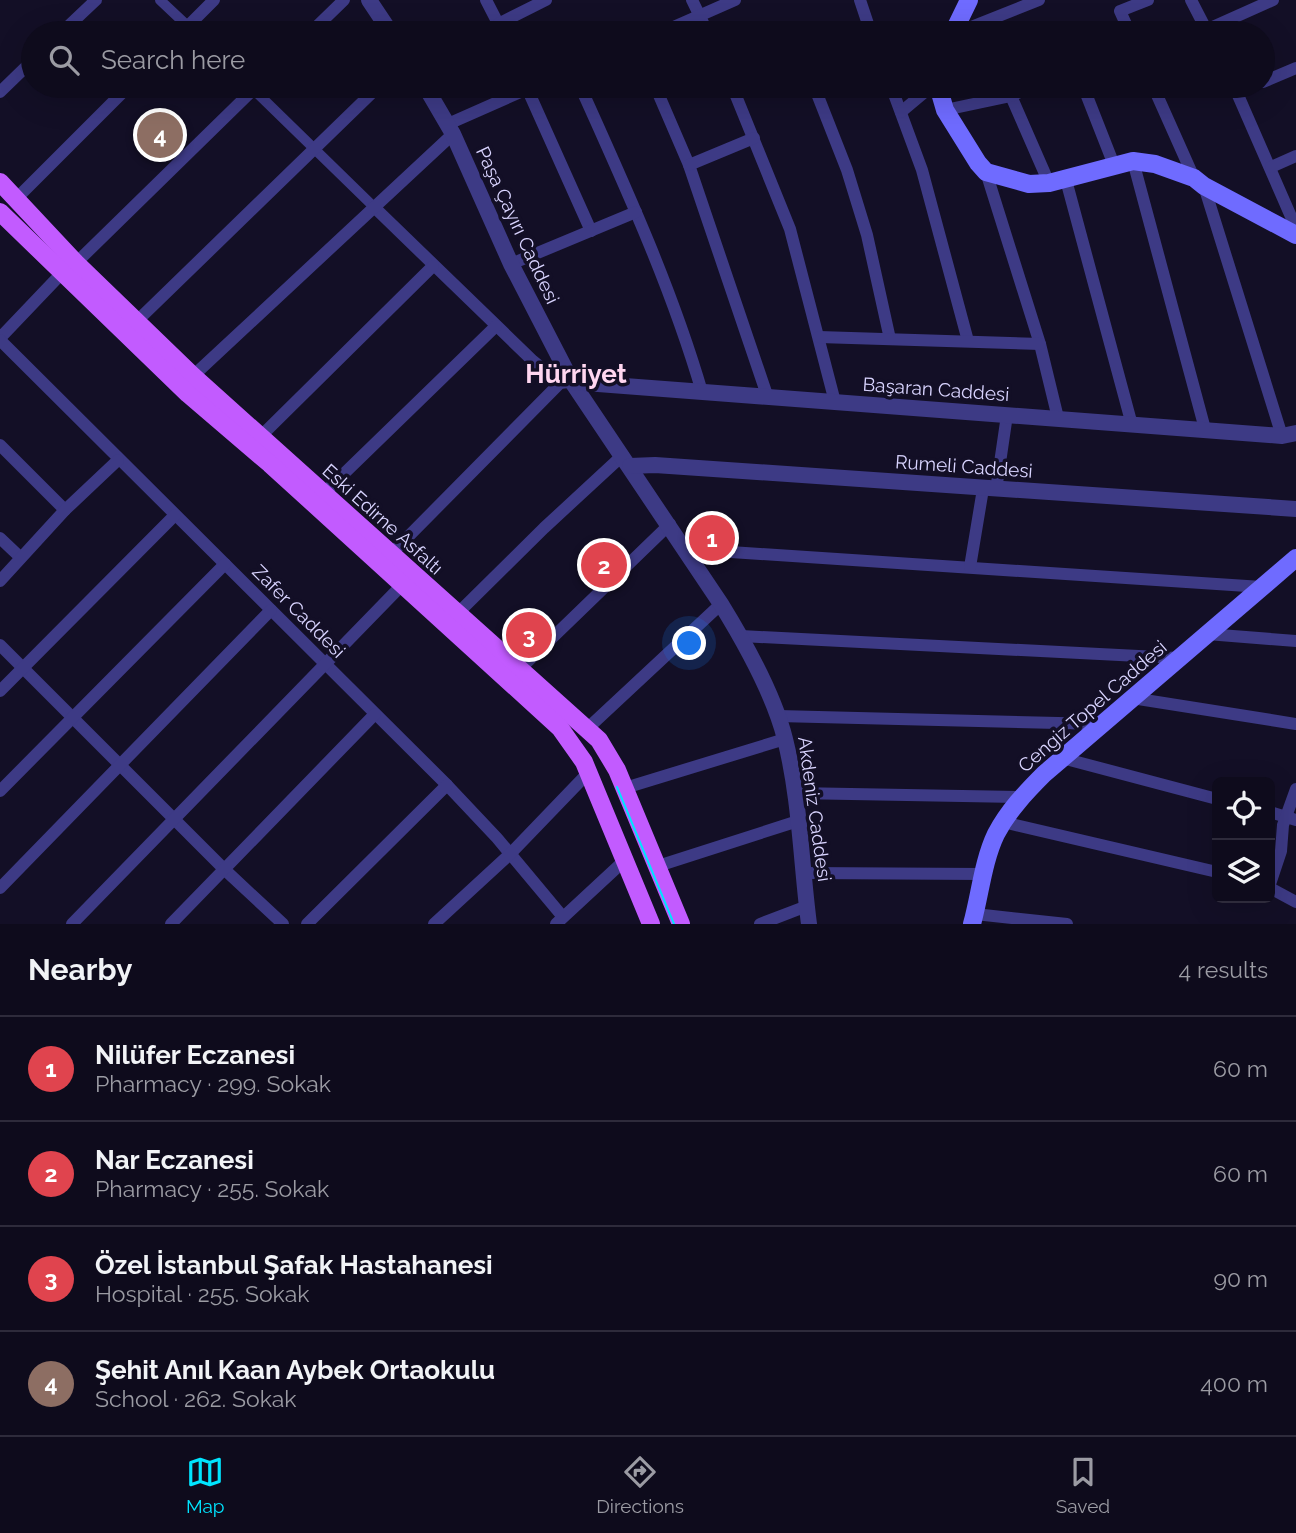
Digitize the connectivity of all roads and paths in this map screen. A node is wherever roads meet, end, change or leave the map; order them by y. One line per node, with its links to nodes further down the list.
1 (96, 0): 17 (street)
2 (160, 0): 18 (street)
3 (214, 0): 19 (street)
4 (344, 0): 20 (street)
5 (369, 0): 21 (street)
6 (486, 0): 22 (street)
7 (546, 0): 23 (street)
8 (692, 0): 16 (street)
9 (735, 0): 16 (street)
10 (969, 0): 27 (main road)
11 (1039, 0): 28 (street)
12 (1148, 0): 29 (street)
13 (1191, 0): 30 (street)
14 (1273, 0): 31 (street)
15 (864, 3): 26 (street)
16 (699, 16): 24 (street); 25 (street)
17 (74, 21)
18 (179, 21)
19 (196, 21)
20 (322, 21)
21 (383, 21)
22 (496, 21)
23 (513, 21)
24 (688, 21)
25 (702, 21)
26 (865, 21)
27 (959, 21)
28 (985, 21)
29 (1125, 21)
30 (1202, 21)
31 (1228, 21)
32 (1296, 68): 34 (street)
33 (21, 72): 35 (street)
34 (1275, 77)
35 (0, 92)
36 (117, 98): 69 (street)
37 (242, 98): 78 (street)
38 (264, 98): 59 (street)
39 (367, 98): 59 (street)
40 (432, 98): 57 (street, Paşa Çayırı Caddesi)
41 (509, 98): 57 (street)
42 (534, 98): 74 (street)
43 (585, 98): 72 (street)
44 (660, 98): 62 (street)
45 (740, 98): 58 (street)
46 (819, 98): 83 (street)
47 (895, 98): 56 (street)
48 (918, 98): 56 (street)
49 (942, 98): 55 (main road)
50 (1002, 98): 55 (street)
51 (1012, 98): 67 (street)
52 (1088, 98): 63 (street)
53 (1159, 98): 68 (street)
54 (1240, 98): 64 (street)
55 (945, 110): 65 (main road)
56 (901, 113): 84 (street)
57 (451, 129): 70 (street); 76 (street, Paşa Çayırı Caddesi)
58 (754, 138): 62 (street); 81 (street)
59 (315, 149): 70 (street); 79 (street)
60 (1296, 156): 64 (street)
61 (1133, 161): 63 (main road); 68 (main road); 94 (street)
62 (689, 165): 89 (street)
63 (1114, 165): 67 (main road)
64 (1271, 167): 73 (street)
65 (986, 172): 67 (main road); 85 (street)
66 (0, 181): 69 (main road, Eski Edirne Asfaltı)
67 (1057, 181): 93 (street)
68 (1199, 182): 75 (main road); 95 (street)
69 (17, 198): 78 (main road, Eski Edirne Asfaltı)
70 (374, 207): 77 (street); 86 (street)
71 (0, 212): 78 (main road, Eski Edirne Asfaltı)
72 (636, 212): 74 (street); 88 (street)
73 (1296, 228)
74 (591, 231): 76 (street)
75 (1296, 235)
76 (511, 264): 87 (street, Paşa Çayırı Caddesi)
77 (433, 266): 80 (street); 96 (street)
78 (69, 268): 79 (main road, Eski Edirne Asfaltı); 82 (street); 112 (main road, Eski Edirne Asfaltı)
79 (136, 322): 86 (main road, Eski Edirne Asfaltı)
80 (496, 326): 87 (street); 101 (street)
81 (819, 337): 83 (street); 90 (street)
82 (0, 339): 98 (street, Zafer Caddesi)
83 (890, 339): 84 (street)
84 (968, 341): 85 (street)
85 (1040, 344): 92 (street)
86 (193, 376): 96 (main road, Eski Edirne Asfaltı)
87 (566, 382): 88 (street, Başaran Caddesi); 99 (street, Akdeniz Caddesi); 112 (street)
88 (702, 392): 89 (street, Başaran Caddesi)
89 (768, 398): 90 (street, Başaran Caddesi)
90 (835, 402): 91 (street, Başaran Caddesi)
91 (1007, 415): 92 (street, Başaran Caddesi); 100 (street)
92 (1058, 418): 93 (street, Başaran Caddesi)
93 (1132, 425): 94 (street, Başaran Caddesi)
94 (1205, 429): 95 (street, Başaran Caddesi)
95 (1289, 434)
96 (260, 437): 101 (main road, Eski Edirne Asfaltı)
97 (0, 445): 103 (street)
98 (118, 460): 103 (street); 104 (street, Zafer Caddesi)
99 (626, 461): 100 (street, Rumeli Caddesi); 105 (street, Akdeniz Caddesi); 117 (street)
100 (989, 489): 102 (street, Rumeli Caddesi); 111 (street)
101 (324, 493): 112 (main road, Eski Edirne Asfaltı)
102 (1296, 509)
103 (65, 510): 108 (street)
104 (175, 515): 110 (street, Zafer Caddesi); 124 (street)
105 (670, 524): 107 (street, Akdeniz Caddesi); 125 (street)
106 (0, 538): 108 (street)
107 (686, 549): 111 (street); 115 (street, Akdeniz Caddesi)
108 (20, 557): 113 (street)
109 (1296, 559): 114 (main road, Cengiz Topel Caddesi)
110 (225, 564): 116 (street, Zafer Caddesi); 130 (street)
111 (970, 567): 114 (street)
112 (394, 570): 117 (main road, Eski Edirne Asfaltı); 123 (street); 138 (main road, Eski Edirne Asfaltı)
113 (0, 581)
114 (1262, 587): 118 (main road, Cengiz Topel Caddesi)
115 (722, 604): 119 (street, Akdeniz Caddesi); 133 (street)
116 (271, 610): 123 (street, Zafer Caddesi); 137 (street)
117 (457, 614): 125 (main road, Eski Edirne Asfaltı)
118 (1207, 634): 120 (street); 122 (main road, Cengiz Topel Caddesi)
119 (741, 636): 122 (street); 129 (street, Akdeniz Caddesi)
120 (1296, 641)
121 (0, 645): 124 (street)
122 (1178, 658): 127 (main road, Cengiz Topel Caddesi)
123 (325, 663): 128 (street, Zafer Caddesi); 147 (street)
124 (22, 668): 126 (street); 130 (street)
125 (520, 669): 133 (main road, Eski Edirne Asfaltı)
126 (0, 691)
127 (1132, 698): 131 (main road, Cengiz Topel Caddesi); 132 (street)
128 (375, 713): 139 (street, Zafer Caddesi); 153 (street)
129 (778, 716): 131 (street); 134 (street, Akdeniz Caddesi)
130 (72, 718): 137 (street); 142 (street)
131 (1101, 724): 135 (main road, Cengiz Topel Caddesi)
132 (1296, 724)
133 (588, 728): 136 (main road, Eski Edirne Asfaltı)
134 (785, 739): 140 (street); 143 (street, Akdeniz Caddesi)
135 (1062, 758): 144 (main road, Cengiz Topel Caddesi); 145 (street)
136 (614, 763): 138 (main road); 140 (main road, Eski Edirne Asfaltı)
137 (119, 764): 147 (street); 158 (street)
138 (588, 773): 150 (street); 151 (main road, Eski Edirne Asfaltı)
139 (447, 785): 150 (street, Zafer Caddesi); 167 (street)
140 (625, 789): 152 (main road, Eski Edirne Asfaltı)
141 (1296, 789): 146 (street)
142 (0, 791)
143 (795, 793): 144 (street); 148 (street, Akdeniz Caddesi)
144 (1021, 797): 149 (main road, Cengiz Topel Caddesi)
145 (1212, 798)
146 (1291, 818): 154 (street)
147 (174, 819): 153 (street); 164 (street)
148 (799, 821): 152 (street); 156 (street, Akdeniz Caddesi)
149 (1003, 821): 155 (street); 157 (main road, Cengiz Topel Caddesi)
150 (509, 855): 163 (street, Zafer Caddesi); 168 (street)
151 (625, 860): 163 (street); 169 (main road, Eski Edirne Asfaltı)
152 (658, 866): 170 (main road, Eski Edirne Asfaltı)
153 (224, 869): 165 (street); 166 (street)
154 (1275, 870)
155 (1212, 871)
156 (803, 873): 157 (street); 161 (street, Akdeniz Caddesi)
157 (985, 874): 162 (main road, Cengiz Topel Caddesi)
158 (0, 888)
159 (1275, 889): 160 (street)
160 (1296, 902)
161 (807, 906): 171 (street); 172 (street, Akdeniz Caddesi)
162 (974, 919): 173 (street)
163 (560, 921)
164 (72, 924)
165 (171, 924)
166 (282, 924)
167 (307, 924)
168 (434, 924)
169 (651, 924)
170 (681, 924)
171 (760, 924)
172 (809, 924)
173 (1067, 924)

